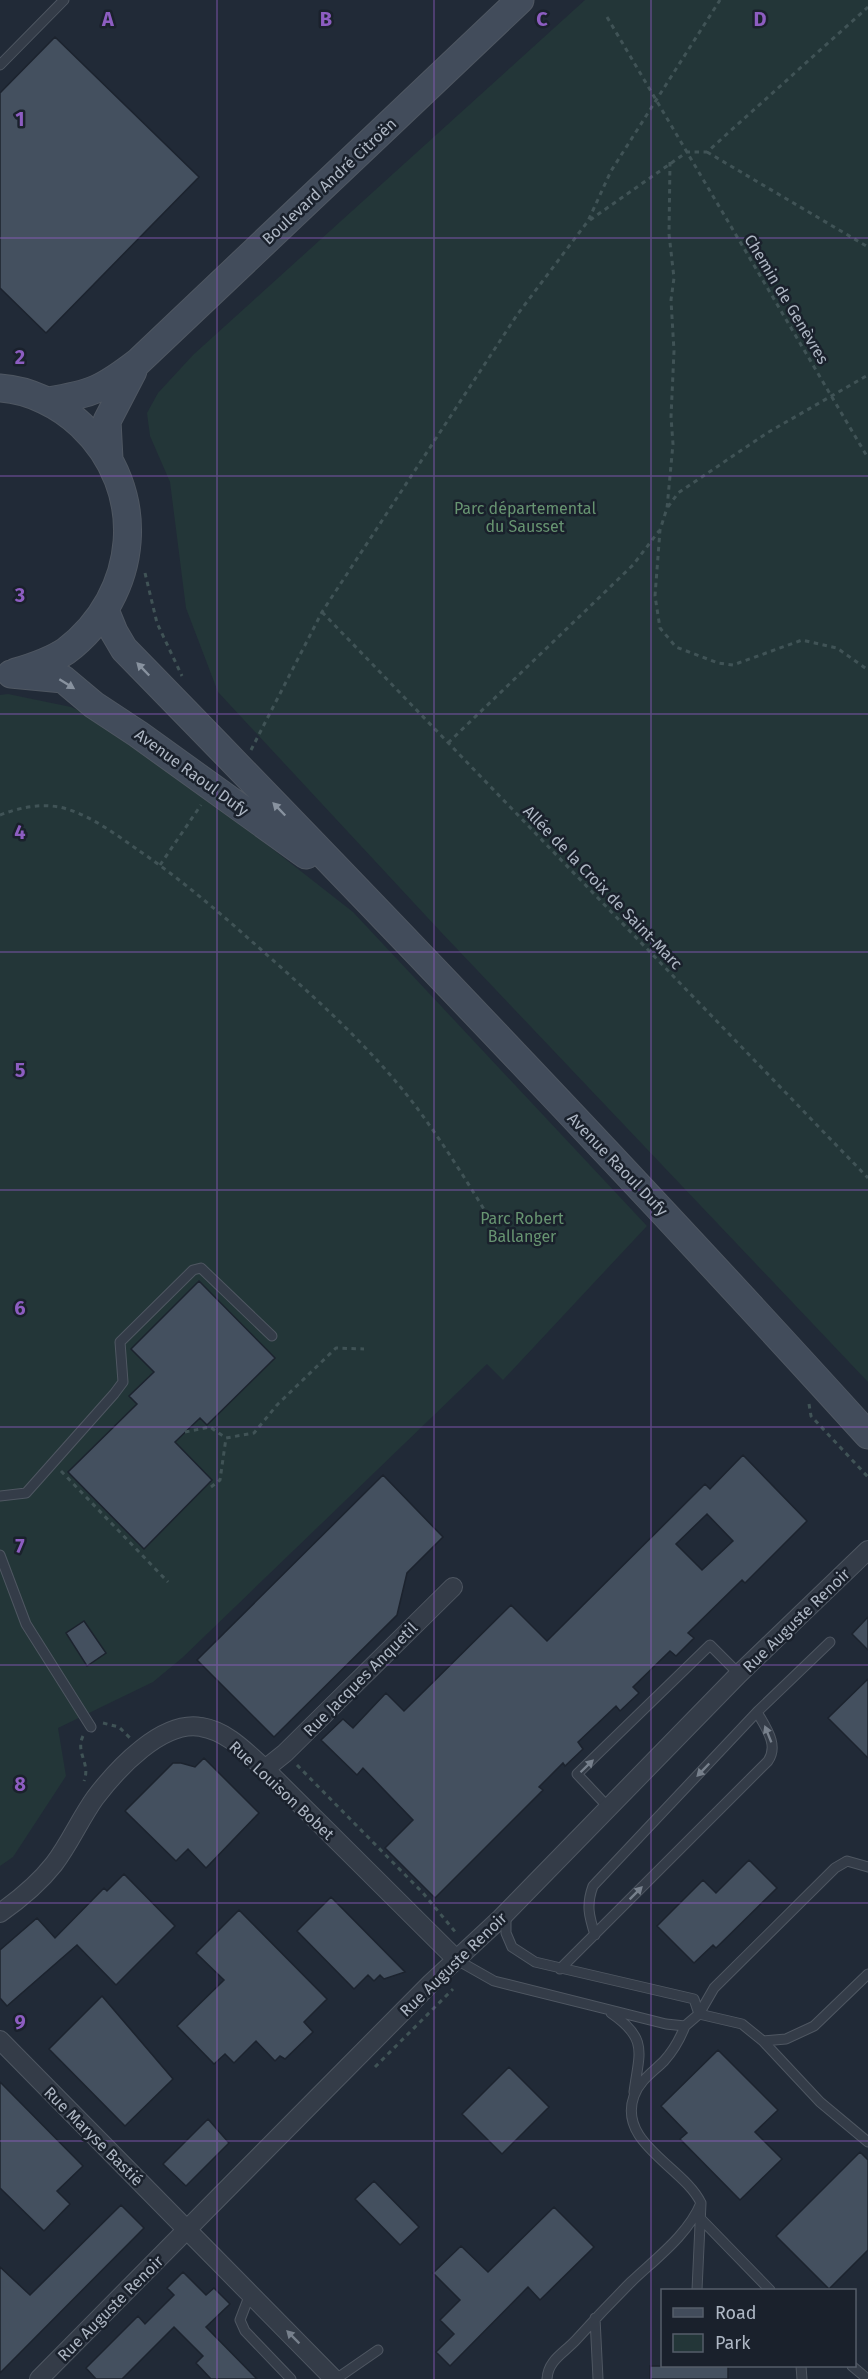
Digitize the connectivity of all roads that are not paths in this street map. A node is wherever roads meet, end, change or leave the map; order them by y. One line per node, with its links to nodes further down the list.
1 (64, 0): 3 (lane)
2 (520, 0): 4 (main road, Boulevard André Citroën)
3 (0, 65)
4 (138, 362): 6 (main road, Boulevard André Citroën); 7 (main road, Boulevard André Citroën)
5 (0, 388): 6 (main road)
6 (48, 401): 7 (main road)
7 (109, 459): 8 (main road)
8 (105, 610): 9 (main road); 10 (main road, Avenue Raoul Dufy, one-way to 8)
9 (5, 675): 10 (main road, Avenue Raoul Dufy, one-way to 10)
10 (363, 896): 12 (main road, Avenue Raoul Dufy)
11 (272, 1336): 13 (lane)
12 (868, 1435)
13 (0, 1496)
14 (868, 1550): 18 (street, Rue Auguste Renoir)
15 (0, 1555): 20 (lane)
16 (453, 1587): 21 (street, Rue Jacques Anquetil)
17 (830, 1642): 19 (lane)
18 (739, 1674): 22 (street, Rue Auguste Renoir); 22 (lane, one-way to 18)
19 (758, 1712): 26 (lane, one-way to 26); 26 (lane, one-way to 19)
20 (91, 1727)
21 (266, 1769): 25 (street, Rue Louison Bobet); 27 (street, Rue Louison Bobet)
22 (609, 1808): 24 (street, Rue Auguste Renoir)
23 (868, 1867): 31 (lane)
24 (507, 1912): 27 (street, Rue Auguste Renoir); 28 (lane)
25 (0, 1913)
26 (595, 1935): 28 (lane)
27 (457, 1960): 30 (lane); 39 (street, Rue Auguste Renoir)
28 (560, 1969): 31 (lane)
29 (868, 1974): 34 (lane)
30 (604, 2008): 32 (lane); 35 (lane)
31 (699, 2014): 32 (lane); 34 (lane)
32 (685, 2026): 35 (lane)
33 (0, 2040): 39 (street, Rue Maryse Bastié)
34 (763, 2041): 36 (lane)
35 (634, 2095): 37 (lane)
36 (868, 2142)
37 (701, 2203): 38 (lane); 43 (lane)
38 (700, 2218): 40 (lane); 41 (lane)
39 (188, 2231): 42 (street, Rue Maryse Bastié); 45 (street, Rue Auguste Renoir)
40 (697, 2289)
41 (769, 2289)
42 (250, 2294): 46 (lane); 47 (street, Rue Maryse Bastié, one-way to 42)
43 (595, 2318): 48 (lane); 49 (lane)
44 (378, 2350): 47 (lane)
45 (39, 2379)
46 (291, 2379)
47 (335, 2379)
48 (547, 2379)
49 (598, 2379)

